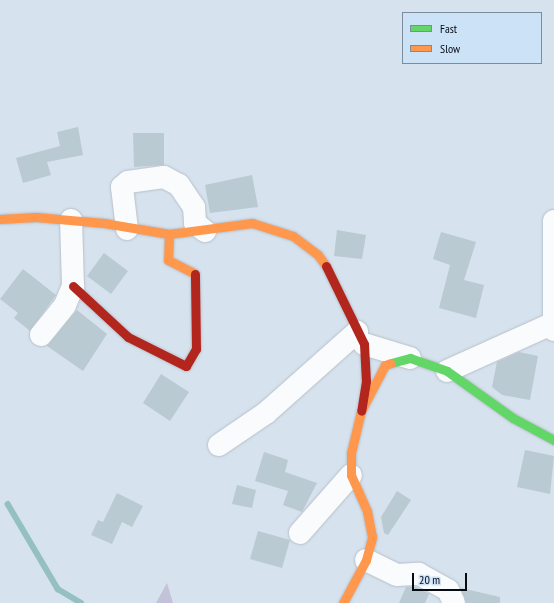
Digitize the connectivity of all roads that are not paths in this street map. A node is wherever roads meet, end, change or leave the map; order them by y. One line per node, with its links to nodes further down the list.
1 (0, 219): 2 (street)
2 (71, 220): 4 (street); 7 (street)
3 (554, 221): 8 (street)
4 (127, 229): 5 (street); 6 (street)
5 (205, 231): 6 (street); 11 (street)
6 (169, 234): 7 (street)
7 (73, 286): 10 (street)
8 (554, 323): 9 (street); 13 (street)
9 (554, 330)
10 (41, 335)
11 (360, 338): 12 (street); 14 (street); 16 (street)
12 (410, 358): 13 (street); 14 (street)
13 (447, 371): 15 (street)
14 (360, 411): 17 (street)
15 (554, 440)
16 (219, 445)
17 (351, 474): 18 (street); 19 (street)
18 (300, 533)
19 (366, 560): 20 (street); 21 (street)
20 (346, 602)
21 (454, 603)

